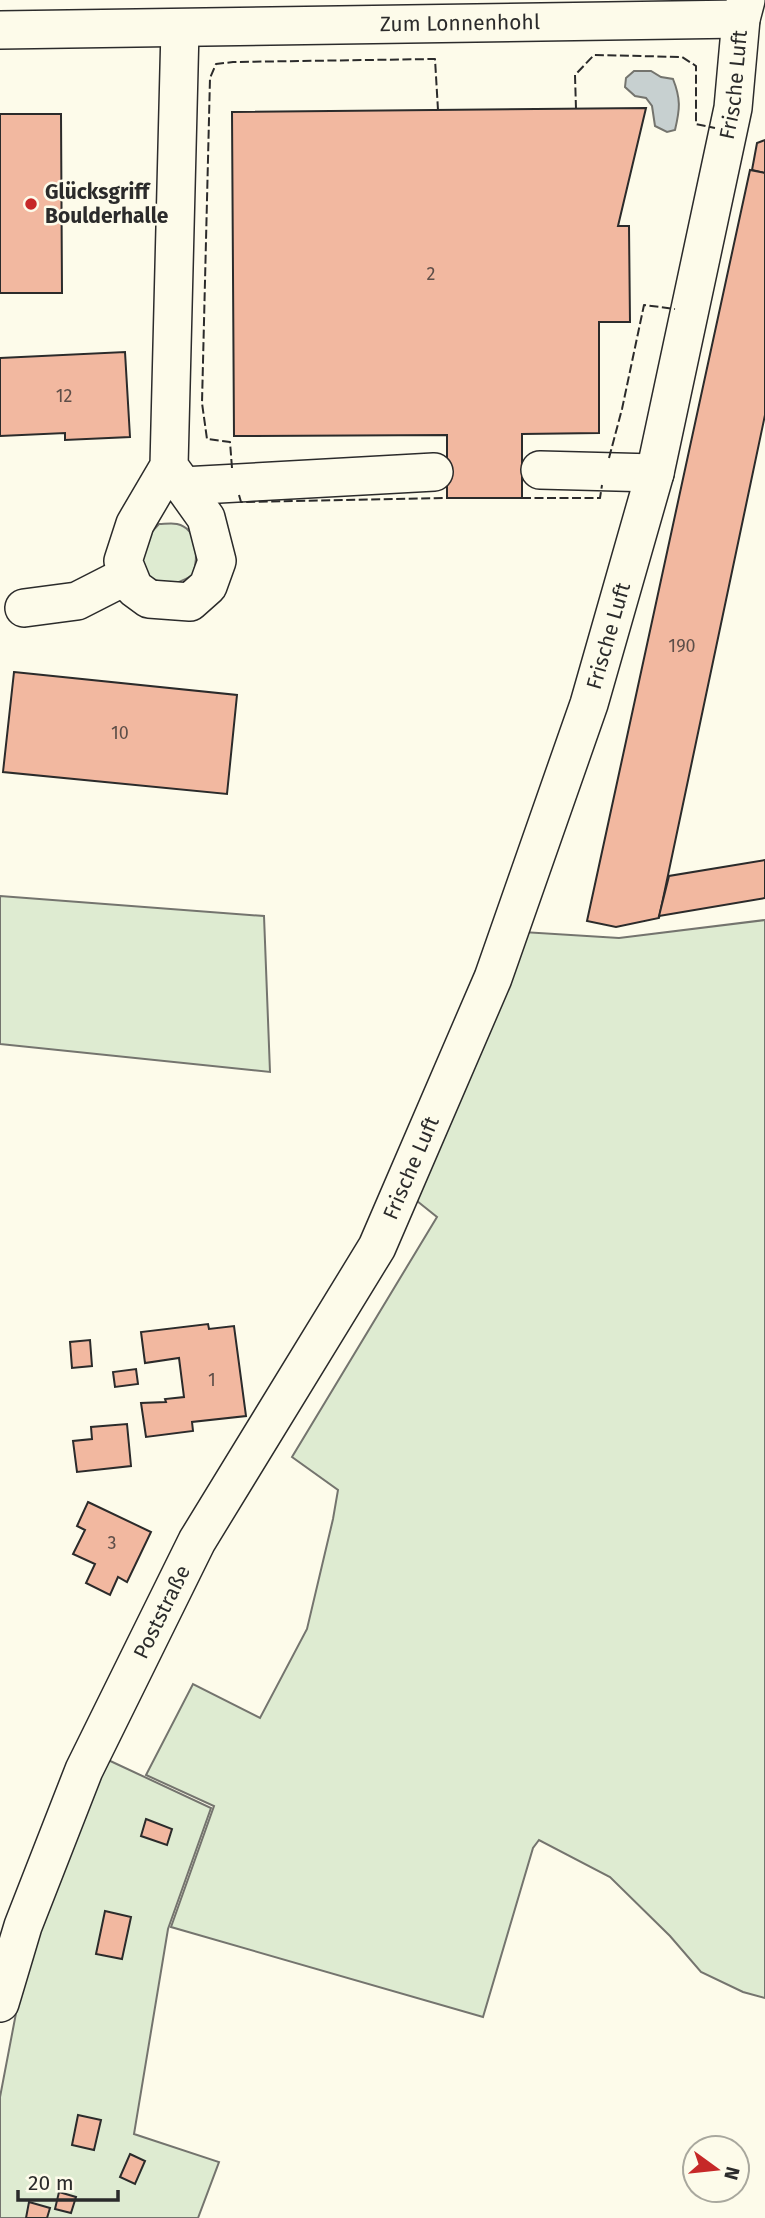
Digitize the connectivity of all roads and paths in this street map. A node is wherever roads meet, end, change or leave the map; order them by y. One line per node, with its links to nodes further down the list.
1 (743, 9): 3 (street, Zum Lonnenhohl); 7 (street, Frische Luft)
2 (123, 15): 3 (street, Zum Lonnenhohl); 4 (street, Zum Lonnenhohl)
3 (180, 29): 8 (street)
4 (0, 30)
5 (540, 470): 7 (street)
6 (434, 472): 8 (street)
7 (654, 473): 11 (street, Frische Luft)
8 (176, 476): 9 (street); 9 (street)
9 (128, 575): 10 (street)
10 (24, 608)
11 (377, 1247): 12 (street, Poststraße)
12 (0, 2003)

